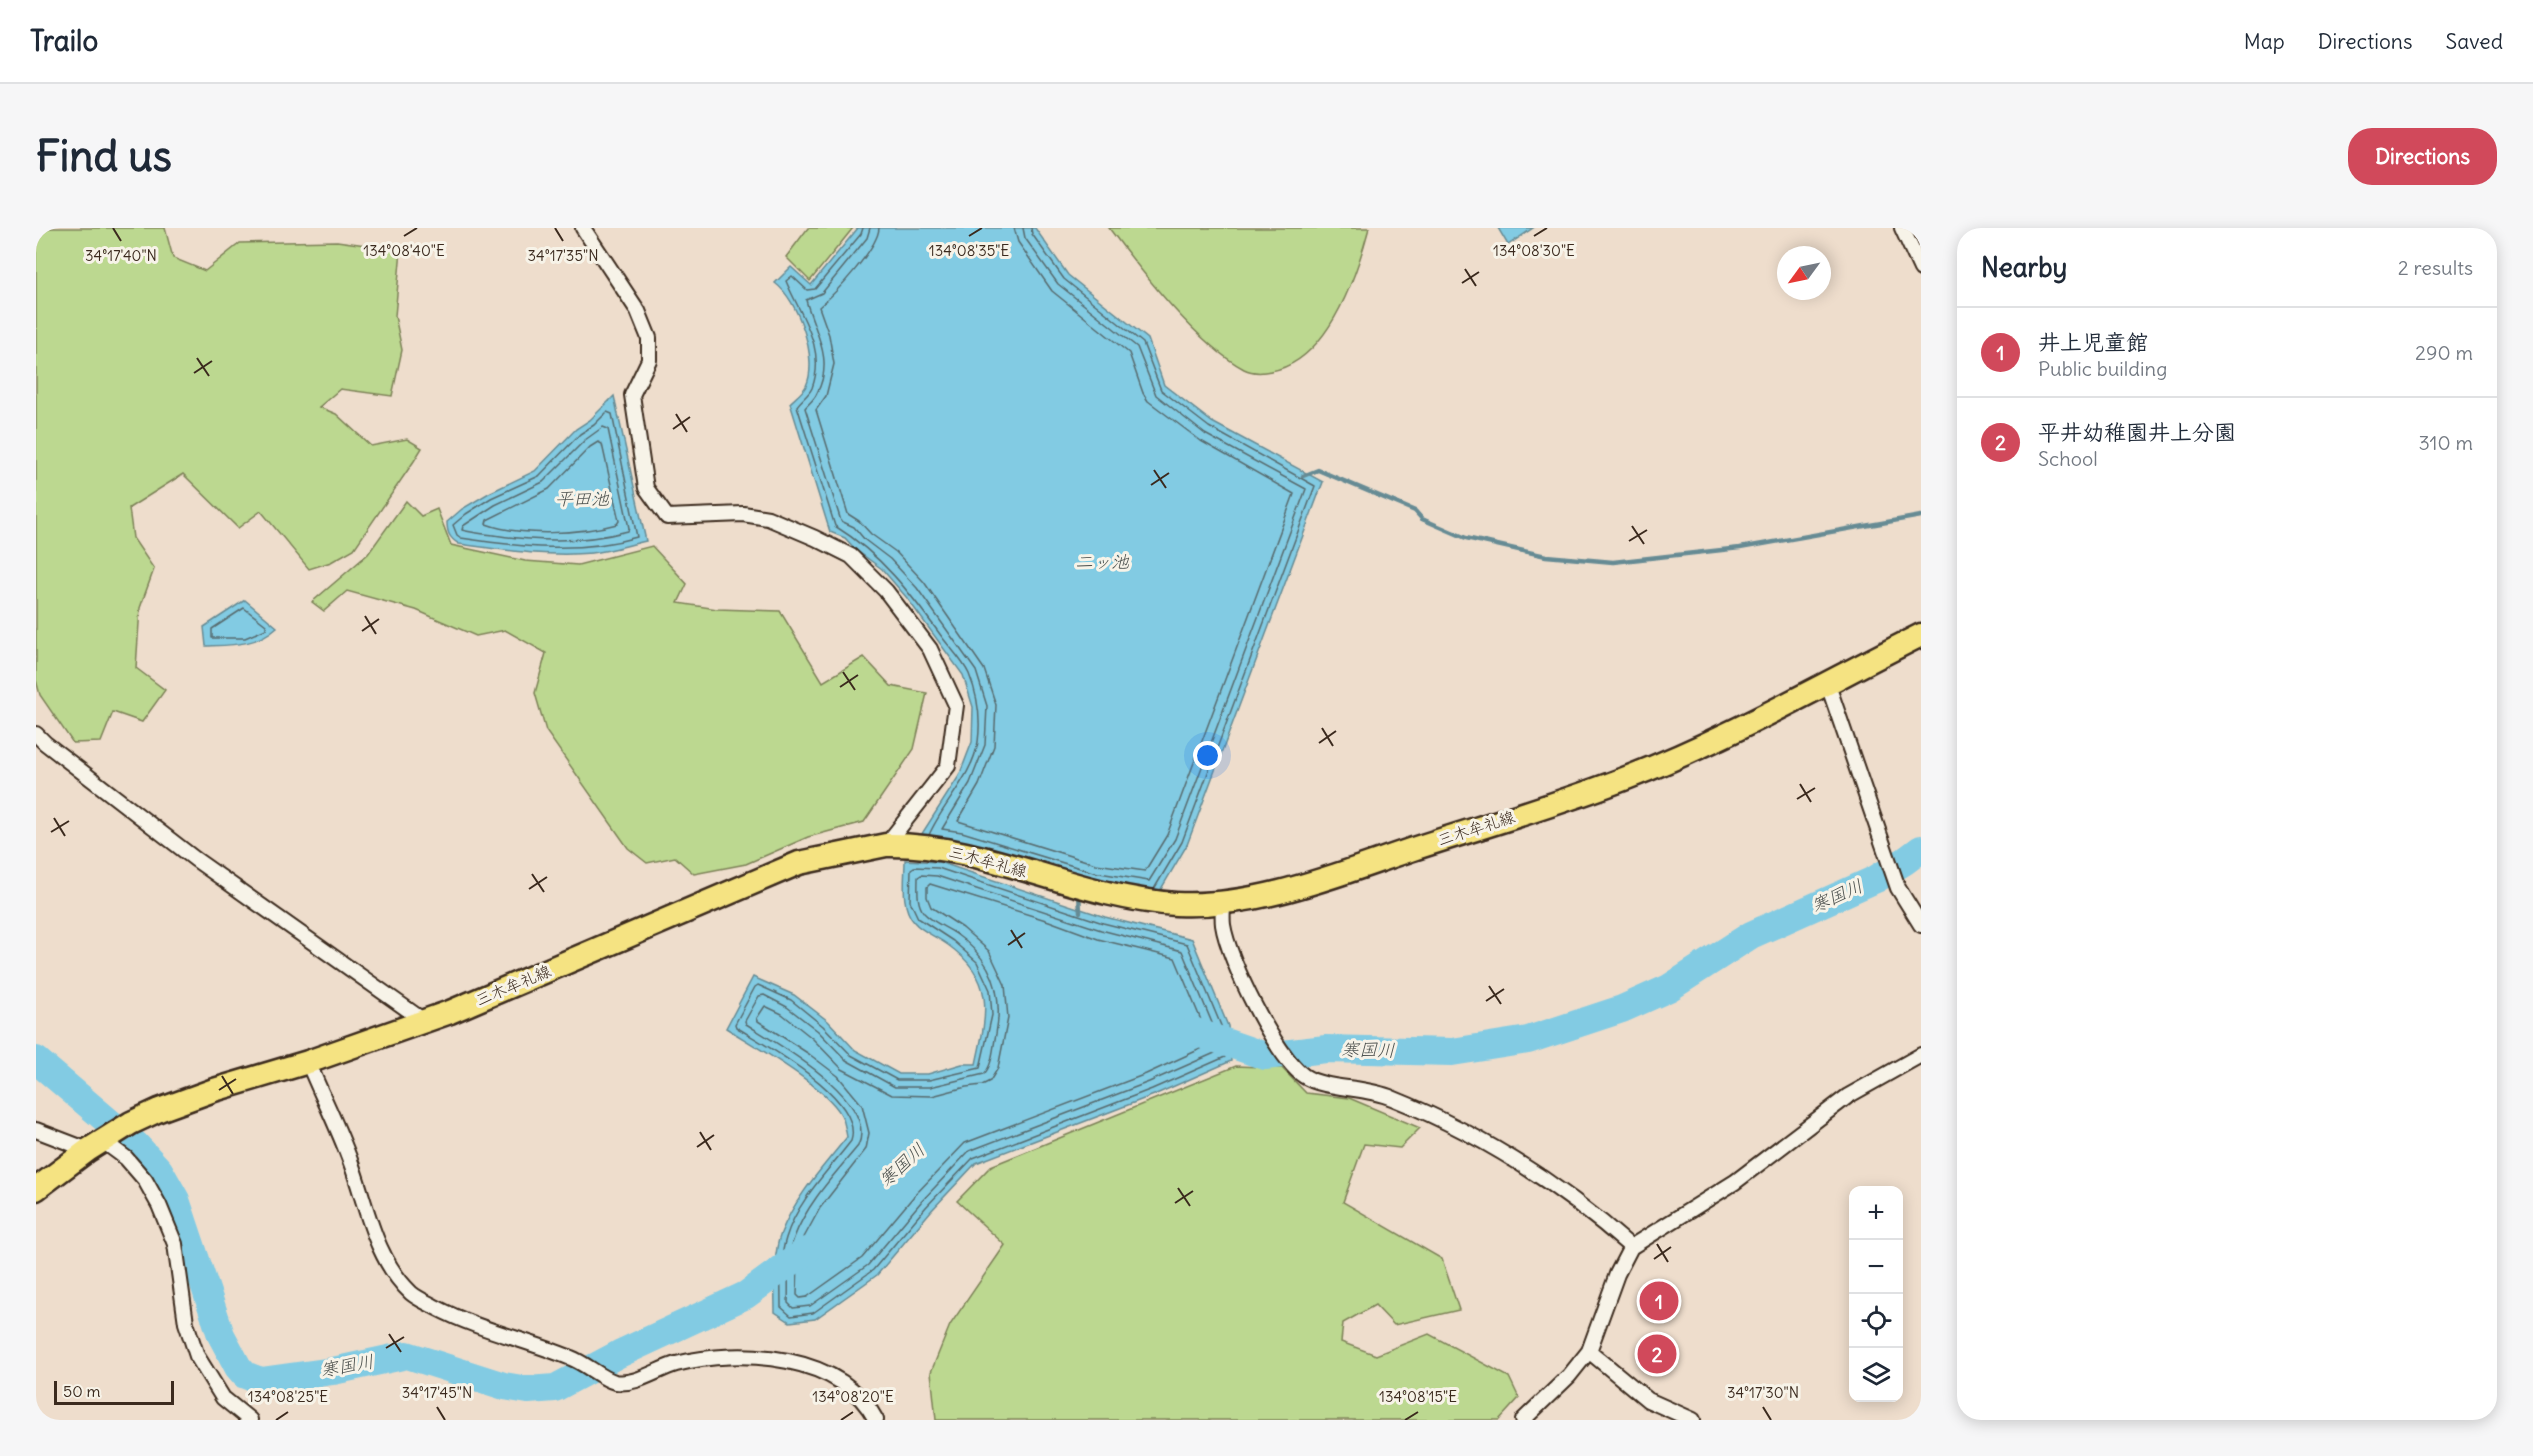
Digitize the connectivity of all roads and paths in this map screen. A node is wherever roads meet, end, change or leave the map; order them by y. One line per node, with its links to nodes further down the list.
1 (583, 228): 7 (street)
2 (1902, 228): 3 (street)
3 (1921, 269)
4 (1921, 635): 5 (main road, 三木牟礼線)
5 (1827, 682): 8 (main road, 三木牟礼線); 9 (street)
6 (36, 734): 10 (street)
7 (893, 845): 8 (main road, 三木牟礼線); 10 (main road, 三木牟礼線)
8 (1214, 903): 16 (street)
9 (1921, 925)
10 (424, 1021): 12 (main road, 三木牟礼線)
11 (1921, 1055): 16 (street)
12 (308, 1062): 14 (main road, 三木牟礼線); 19 (street)
13 (36, 1130): 14 (street)
14 (99, 1143): 15 (main road, 三木牟礼線); 18 (street)
15 (36, 1189)
16 (1631, 1247): 17 (street)
17 (1589, 1352): 20 (street); 21 (street)
18 (250, 1420)
19 (876, 1420)
20 (1523, 1420)
21 (1693, 1420)

